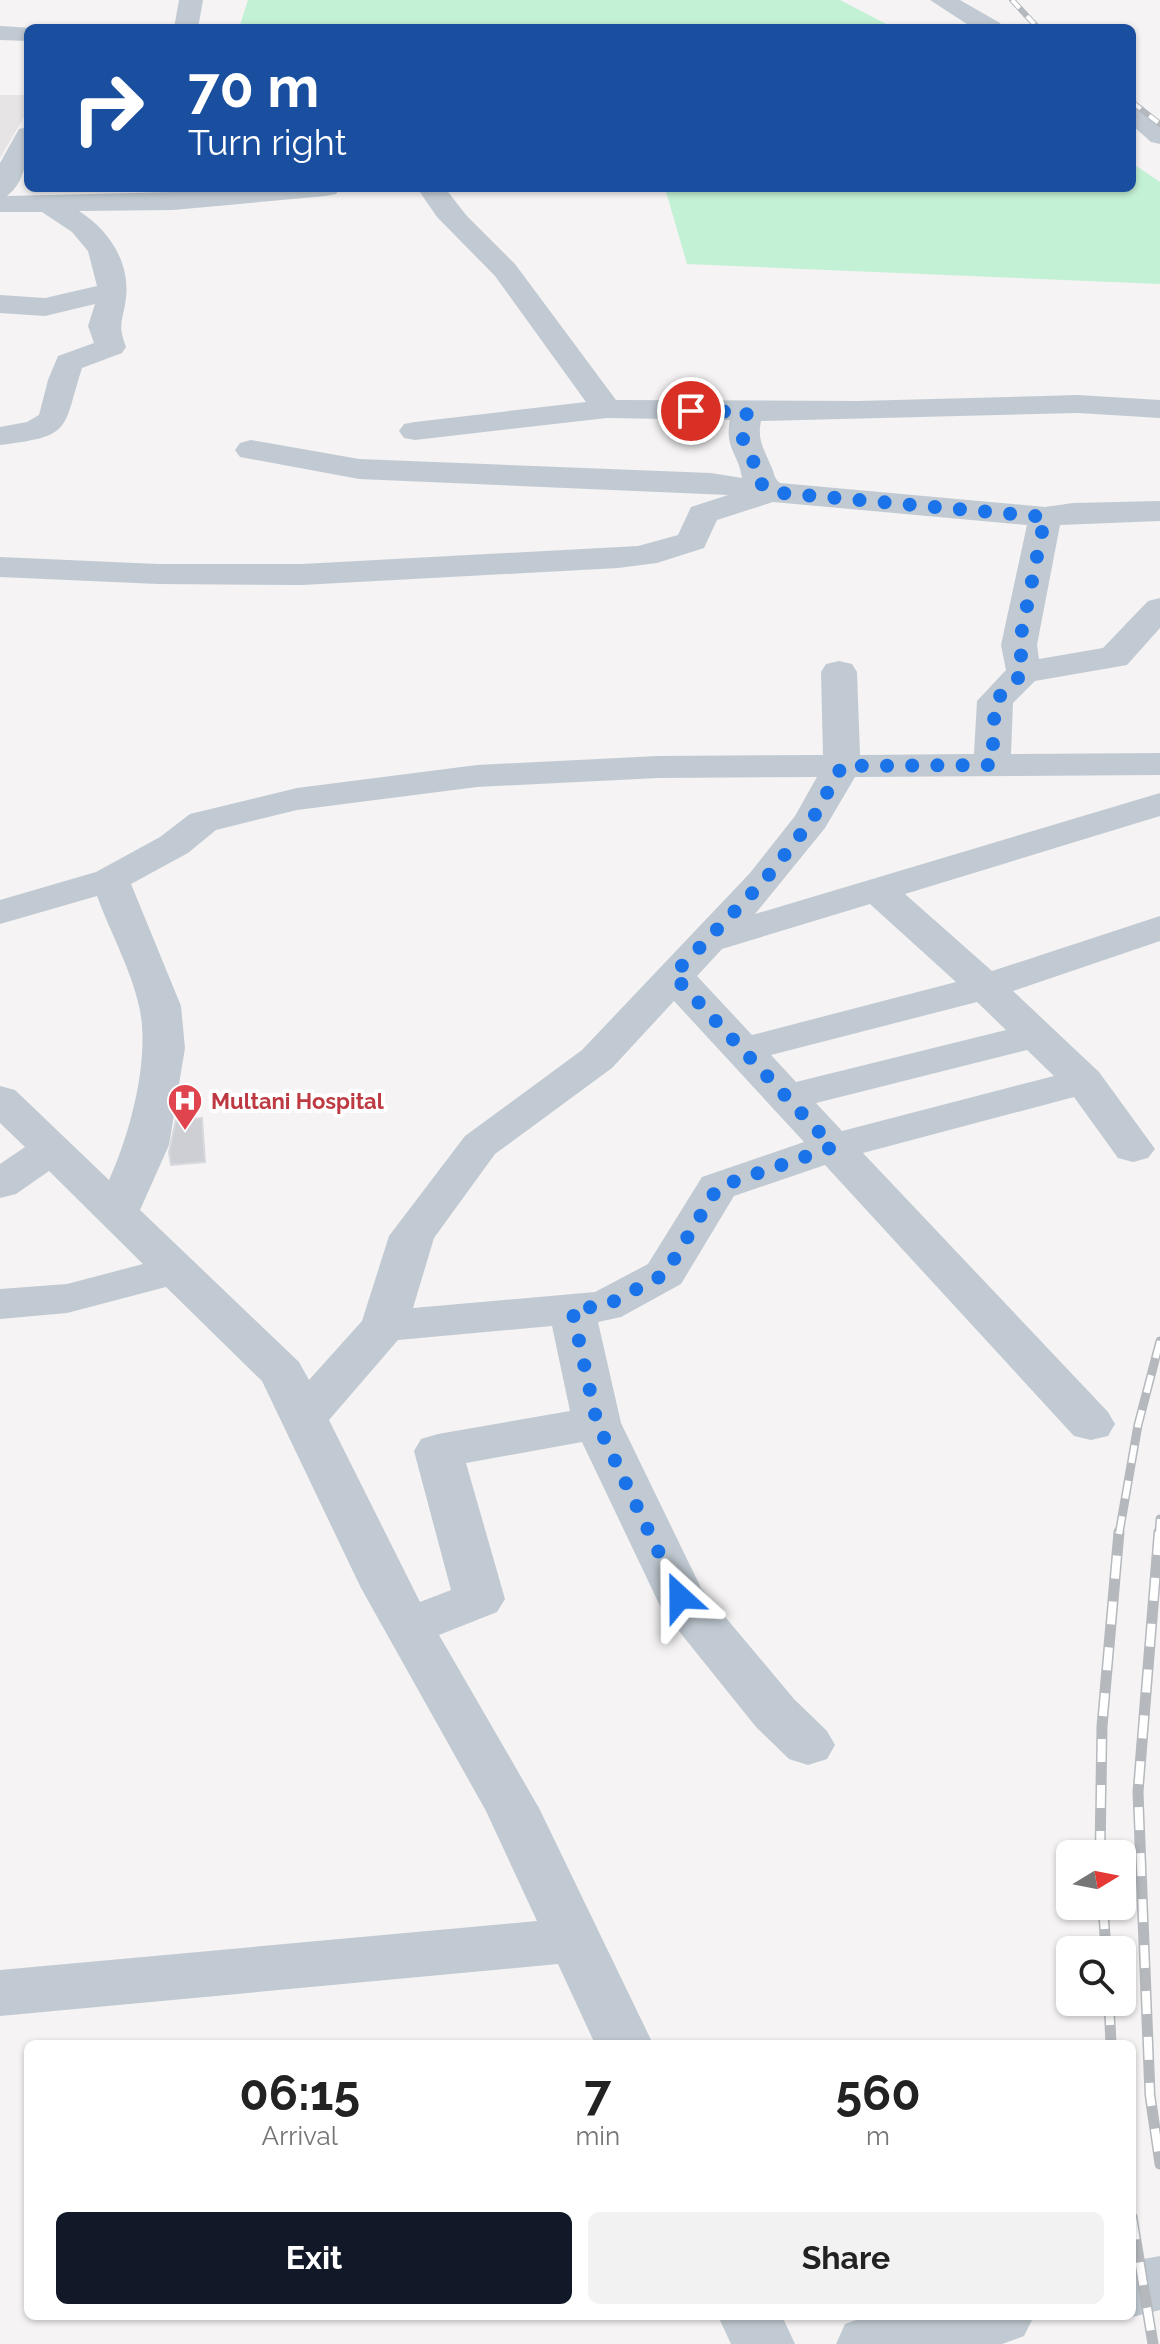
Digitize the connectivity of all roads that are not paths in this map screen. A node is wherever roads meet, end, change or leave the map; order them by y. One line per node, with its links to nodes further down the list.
1 (191, 0): 3 (street)
2 (942, 0): 4 (street)
3 (187, 24)
4 (984, 24)
5 (0, 33): 6 (street)
6 (24, 34)
7 (1136, 115): 8 (street)
8 (1160, 136)
9 (24, 143): 10 (street)
10 (0, 189)
11 (224, 192): 13 (street)
12 (433, 192): 21 (street)
13 (147, 195): 15 (street)
14 (0, 204): 15 (street)
15 (57, 210): 16 (street); 17 (street)
16 (22, 230)
17 (112, 292): 19 (street); 25 (street)
18 (0, 304): 19 (street)
19 (45, 307): 20 (street)
20 (0, 334)
21 (607, 409): 23 (street); 24 (street)
22 (1160, 409): 23 (street)
23 (747, 412): 27 (street)
24 (415, 431)
25 (0, 436)
26 (251, 450): 27 (street)
27 (771, 492): 29 (street); 30 (street)
28 (1160, 511): 29 (street)
29 (1045, 517): 33 (street)
30 (0, 567)
31 (1160, 608): 33 (street)
32 (839, 672): 36 (street)
33 (1024, 672): 35 (street)
34 (1160, 764): 35 (street)
35 (992, 765): 36 (street)
36 (842, 766): 38 (street); 42 (street)
37 (1160, 804): 39 (street)
38 (110, 880): 40 (street); 54 (street)
39 (876, 889): 42 (street); 44 (street)
40 (0, 912)
41 (1160, 928): 44 (street)
42 (704, 942): 43 (street)
43 (673, 975): 46 (street); 58 (street)
44 (985, 987): 45 (street); 46 (street)
45 (1035, 1035): 47 (street); 48 (street)
46 (742, 1050): 48 (street)
47 (1084, 1081): 50 (street); 52 (street)
48 (787, 1097): 50 (street)
49 (0, 1099): 51 (street)
50 (833, 1147): 57 (street); 61 (street)
51 (53, 1148): 53 (street); 54 (street)
52 (1133, 1149)
53 (0, 1184)
54 (117, 1211): 55 (street)
55 (176, 1269): 56 (street); 59 (street)
56 (0, 1304)
57 (572, 1309): 58 (street); 60 (street)
58 (384, 1326): 59 (street)
59 (303, 1418): 62 (street)
60 (597, 1423): 62 (street); 63 (street)
61 (1091, 1424)
62 (410, 1626): 64 (street)
63 (808, 1745)
64 (575, 1940): 65 (street); 66 (street)
65 (0, 1993)
66 (622, 2040)
67 (1160, 2283): 68 (street)
68 (1136, 2288)
69 (752, 2320): 71 (street)
70 (983, 2320): 72 (street)
71 (763, 2344)
72 (868, 2344)

